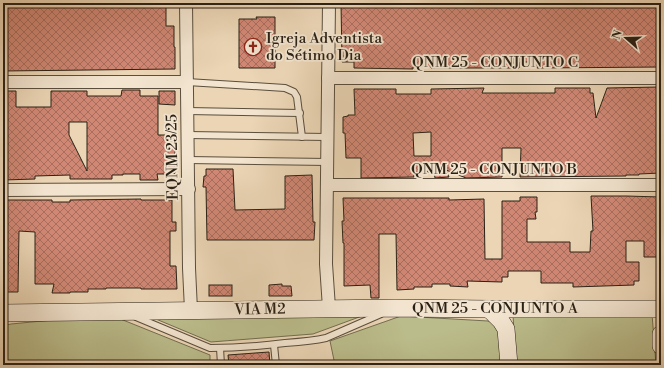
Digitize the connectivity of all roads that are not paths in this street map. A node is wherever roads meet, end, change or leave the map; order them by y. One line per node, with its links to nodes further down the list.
1 (186, 3): 6 (street, EQNM 23/25)
2 (329, 3): 3 (street)
3 (328, 78): 4 (street, QNM 25 - CONJUNTO C); 11 (street)
4 (661, 78)
5 (3, 82): 6 (street)
6 (187, 82): 7 (street, EQNM 23/25); 8 (lane)
7 (188, 111): 8 (lane); 9 (street, EQNM 23/25)
8 (300, 113): 10 (lane)
9 (188, 135): 10 (lane); 12 (street, EQNM 23/25)
10 (302, 137): 11 (lane)
11 (328, 137): 13 (street)
12 (188, 160): 13 (lane); 16 (street, EQNM 23/25)
13 (328, 162): 14 (street)
14 (327, 185): 15 (street, QNM 25 - CONJUNTO B); 18 (street)
15 (661, 185)
16 (189, 189): 17 (street); 22 (street, EQNM 23/25)
17 (3, 190)
18 (329, 308): 19 (main road, QNM 25 - CONJUNTO A); 22 (main road, VIA M2)
19 (395, 308): 20 (main road, QNM 25 - CONJUNTO A); 26 (lane)
20 (489, 309): 21 (main road, QNM 25 - CONJUNTO A); 31 (main road)
21 (661, 309)
22 (191, 310): 23 (main road, VIA M2)
23 (122, 311): 24 (main road, VIA M2); 28 (lane)
24 (6, 314)
25 (661, 334): 27 (main road)
26 (274, 344): 28 (lane); 30 (lane)
27 (661, 346)
28 (220, 348): 29 (lane)
29 (221, 365)
30 (276, 365)
31 (509, 365)

